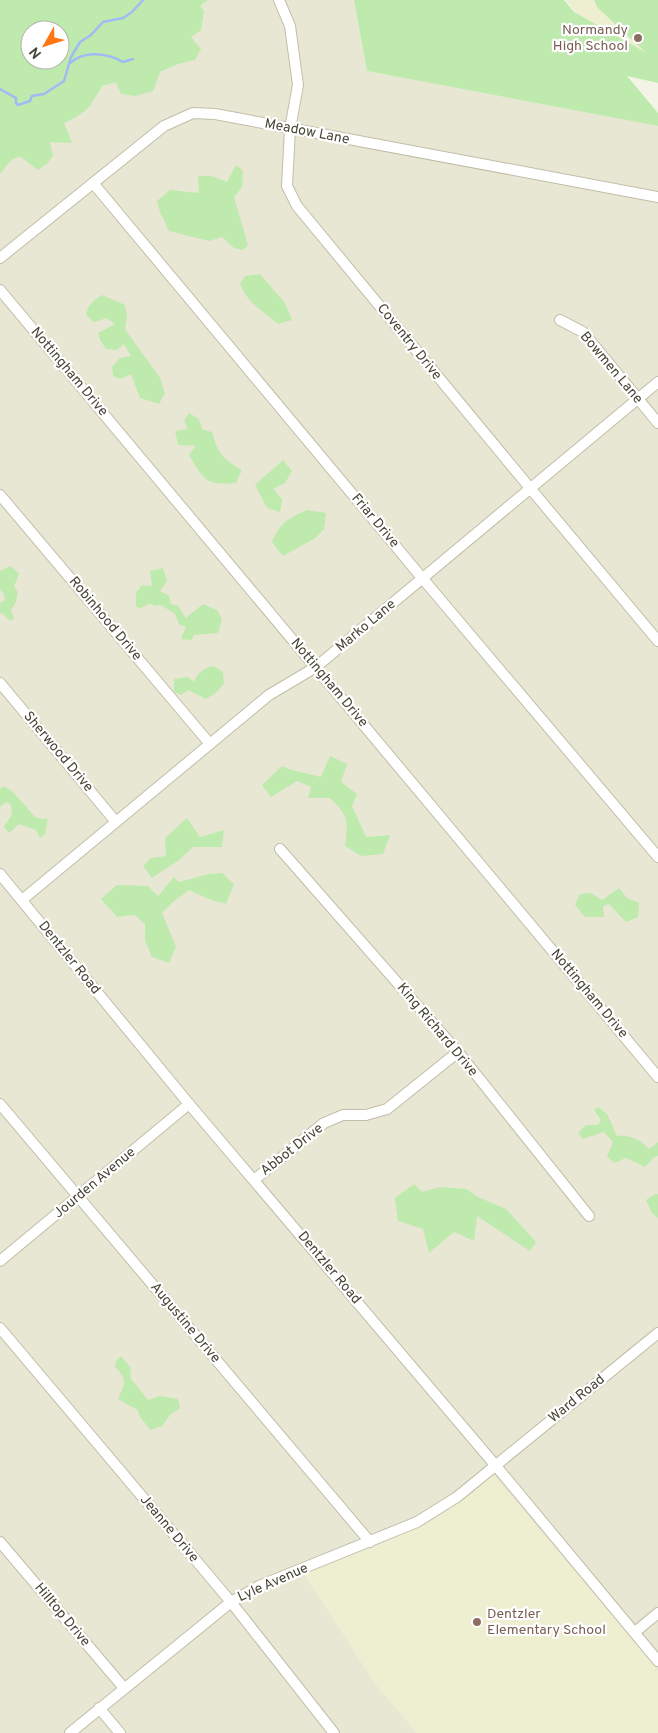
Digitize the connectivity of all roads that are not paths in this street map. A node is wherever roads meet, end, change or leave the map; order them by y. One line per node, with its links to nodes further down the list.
1 (279, 0): 2 (street, Coventry Drive)
2 (290, 129): 3 (street, Meadow Lane); 4 (street, Meadow Lane); 11 (street, Coventry Drive)
3 (93, 183): 5 (street, Meadow Lane); 13 (street, Friar Drive)
4 (658, 197)
5 (0, 258)
6 (0, 290): 15 (street, Nottingham Drive)
7 (560, 320): 9 (street, Bowmen Lane)
8 (658, 382): 9 (street, Marko Lane)
9 (637, 399): 10 (street, Bowmen Lane); 11 (street, Marko Lane)
10 (658, 423)
11 (530, 488): 13 (street, Marko Lane); 14 (street, Coventry Drive)
12 (0, 495): 17 (street, Robinhood Drive)
13 (423, 578): 15 (street, Marko Lane); 20 (street, Friar Drive)
14 (658, 641)
15 (316, 667): 17 (street, Marko Lane); 24 (street, Nottingham Drive)
16 (0, 683): 18 (street, Sherwood Drive)
17 (210, 744): 18 (street, Marko Lane)
18 (116, 822): 22 (street, Marko Lane)
19 (280, 849): 23 (street, King Richard Drive)
20 (658, 857)
21 (0, 874): 22 (street, Dentzler Road)
22 (22, 900): 26 (street, Dentzler Road)
23 (458, 1052): 27 (street, Abbot Drive); 29 (street, King Richard Drive)
24 (658, 1077)
25 (0, 1104): 28 (street, Augustine Drive)
26 (189, 1104): 27 (street, Dentzler Road); 28 (street, Jourden Avenue)
27 (254, 1180): 33 (street, Dentzler Road)
28 (78, 1196): 30 (street, Jourden Avenue); 35 (street, Augustine Drive)
29 (589, 1216)
30 (0, 1261)
31 (0, 1328): 36 (street, Jeanne Drive)
32 (658, 1333): 33 (street, Ward Road)
33 (496, 1466): 35 (street, Lyle Avenue); 38 (street, Dentzler Road)
34 (0, 1542): 40 (street, Hilltop Drive)
35 (370, 1542): 36 (street, Lyle Avenue)
36 (231, 1602): 40 (street, Lyle Avenue); 44 (street, Jeanne Drive)
37 (658, 1613): 38 (street)
38 (634, 1632): 39 (street, Dentzler Road)
39 (658, 1661)
40 (124, 1688): 41 (street, Lyle Avenue)
41 (99, 1708): 42 (street, Lyle Avenue); 43 (street)
42 (70, 1733)
43 (120, 1733)
44 (334, 1733)

